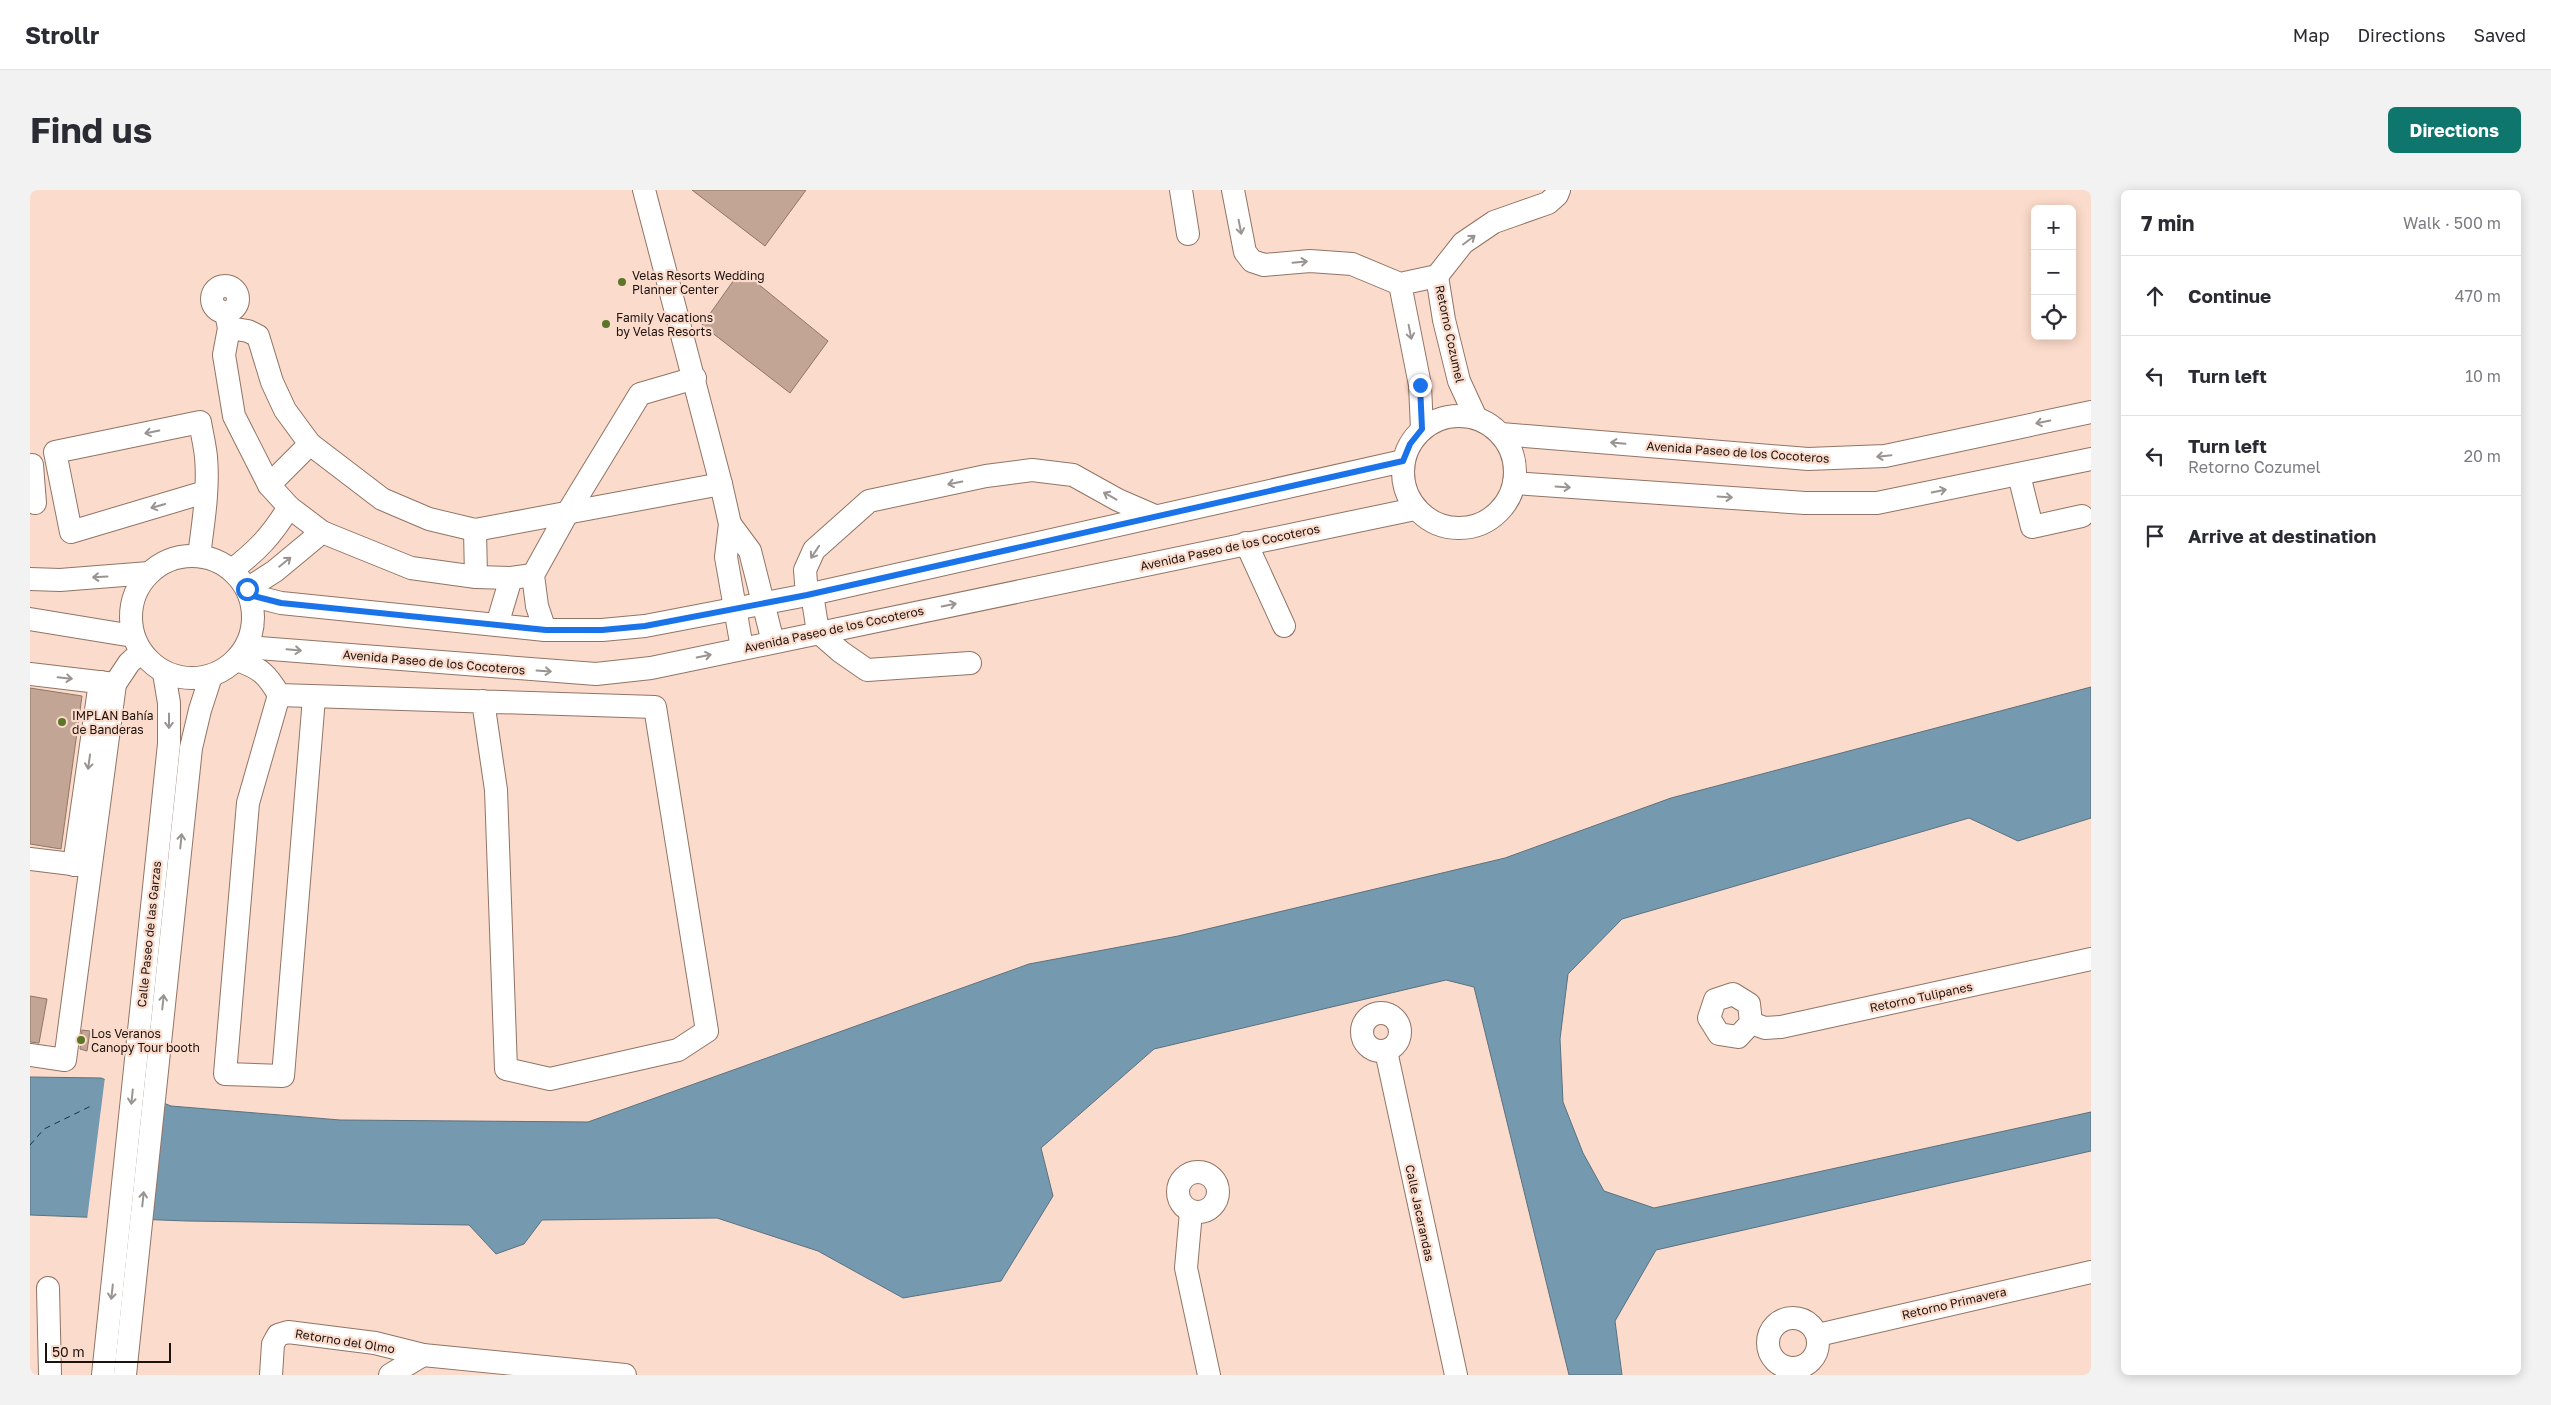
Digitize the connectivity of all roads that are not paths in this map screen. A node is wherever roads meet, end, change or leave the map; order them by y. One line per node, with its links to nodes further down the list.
1 (644, 190): 8 (street)
2 (1181, 190): 5 (street)
3 (1233, 190): 7 (street, one-way to 7)
4 (1559, 190): 6 (street, Retorno Cozumel, one-way to 4)
5 (1188, 234)
6 (1437, 276): 7 (street, Retorno Cozumel); 10 (street, Retorno Cozumel)
7 (1400, 284): 11 (street, one-way to 11)
8 (695, 378): 19 (street); 26 (street)
9 (2091, 412): 12 (street, Avenida Paseo de los Cocoteros, one-way to 12)
10 (1476, 418): 11 (street, Avenida Paseo de los Cocoteros); 12 (street, Avenida Paseo de los Cocoteros)
11 (1422, 429): 15 (street, Avenida Paseo de los Cocoteros)
12 (1501, 434): 18 (street, Avenida Paseo de los Cocoteros)
13 (310, 444): 20 (street); 20 (street); 30 (street)
14 (2091, 459): 17 (street)
15 (1403, 461): 25 (street, Avenida Paseo de los Cocoteros); 27 (street)
16 (31, 462): 23 (street)
17 (2020, 475): 18 (street, one-way to 17); 28 (street)
18 (1514, 483): 25 (street, Avenida Paseo de los Cocoteros)
19 (721, 484): 26 (street); 29 (street)
20 (269, 485): 24 (street)
21 (63, 492): 22 (street, one-way to 21); 22 (street, one-way to 21); 23 (street)
22 (205, 492): 33 (street)
23 (33, 504)
24 (289, 507): 31 (street); 34 (street)
25 (1415, 508): 32 (street, Avenida Paseo de los Cocoteros)
26 (568, 512): 30 (street); 36 (street)
27 (1155, 516): 41 (street); 41 (street, one-way to 41)
28 (2082, 516)
29 (730, 524): 42 (street); 43 (street)
30 (475, 530): 37 (street)
31 (322, 532): 37 (street); 40 (street, one-way to 31)
32 (1246, 543): 46 (street); 48 (street, Avenida Paseo de los Cocoteros, one-way to 32)
33 (199, 556): 34 (street); 35 (street)
34 (232, 570): 40 (street)
35 (149, 573): 39 (street, one-way to 39); 50 (street)
36 (533, 575): 38 (street); 47 (street)
37 (476, 577): 38 (street)
38 (511, 578): 45 (street)
39 (30, 579)
40 (248, 592): 45 (street); 52 (street)
41 (809, 594): 42 (street); 48 (street)
42 (764, 604): 43 (street); 49 (street)
43 (734, 610): 47 (street); 51 (street)
44 (30, 619): 50 (street)
45 (497, 625): 47 (street)
46 (1284, 626)
47 (546, 630)
48 (818, 632): 49 (street, Avenida Paseo de los Cocoteros); 53 (street)
49 (773, 642): 51 (street, Avenida Paseo de los Cocoteros)
50 (137, 644): 54 (street); 57 (street)
51 (742, 648): 52 (street, Avenida Paseo de los Cocoteros, one-way to 51)
52 (241, 654): 56 (street); 58 (street)
53 (970, 663)
54 (164, 673): 56 (street); 65 (street, Calle Paseo de las Garzas, one-way to 65)
55 (30, 674): 57 (street, one-way to 57)
56 (211, 676): 65 (street, Calle Paseo de las Garzas, one-way to 56)
57 (108, 683): 62 (street)
58 (279, 695): 59 (street); 59 (street)
59 (314, 698): 60 (street)
60 (483, 701): 60 (street)
61 (30, 859): 62 (street)
62 (83, 866): 67 (street)
63 (2091, 959): 64 (street, Retorno Tulipanes)
64 (1751, 1023)
65 (148, 1050): 69 (street, Calle Paseo de las Garzas)
66 (1386, 1051): 81 (street, Calle Jacarandas)
67 (30, 1055)
68 (1191, 1212): 80 (street)
69 (128, 1246): 75 (street, Calle Paseo de las Garzas, one-way to 75); 76 (street, Calle Paseo de las Garzas)
70 (2091, 1272): 72 (street, Retorno Primavera)
71 (48, 1288): 74 (street)
72 (1818, 1335)
73 (423, 1355): 77 (street, Retorno del Olmo); 78 (street, Retorno del Olmo); 79 (street, Retorno del Olmo)
74 (50, 1375)
75 (104, 1375)
76 (125, 1375)
77 (271, 1375)
78 (390, 1375)
79 (625, 1375)
80 (1209, 1375)
81 (1456, 1375)

